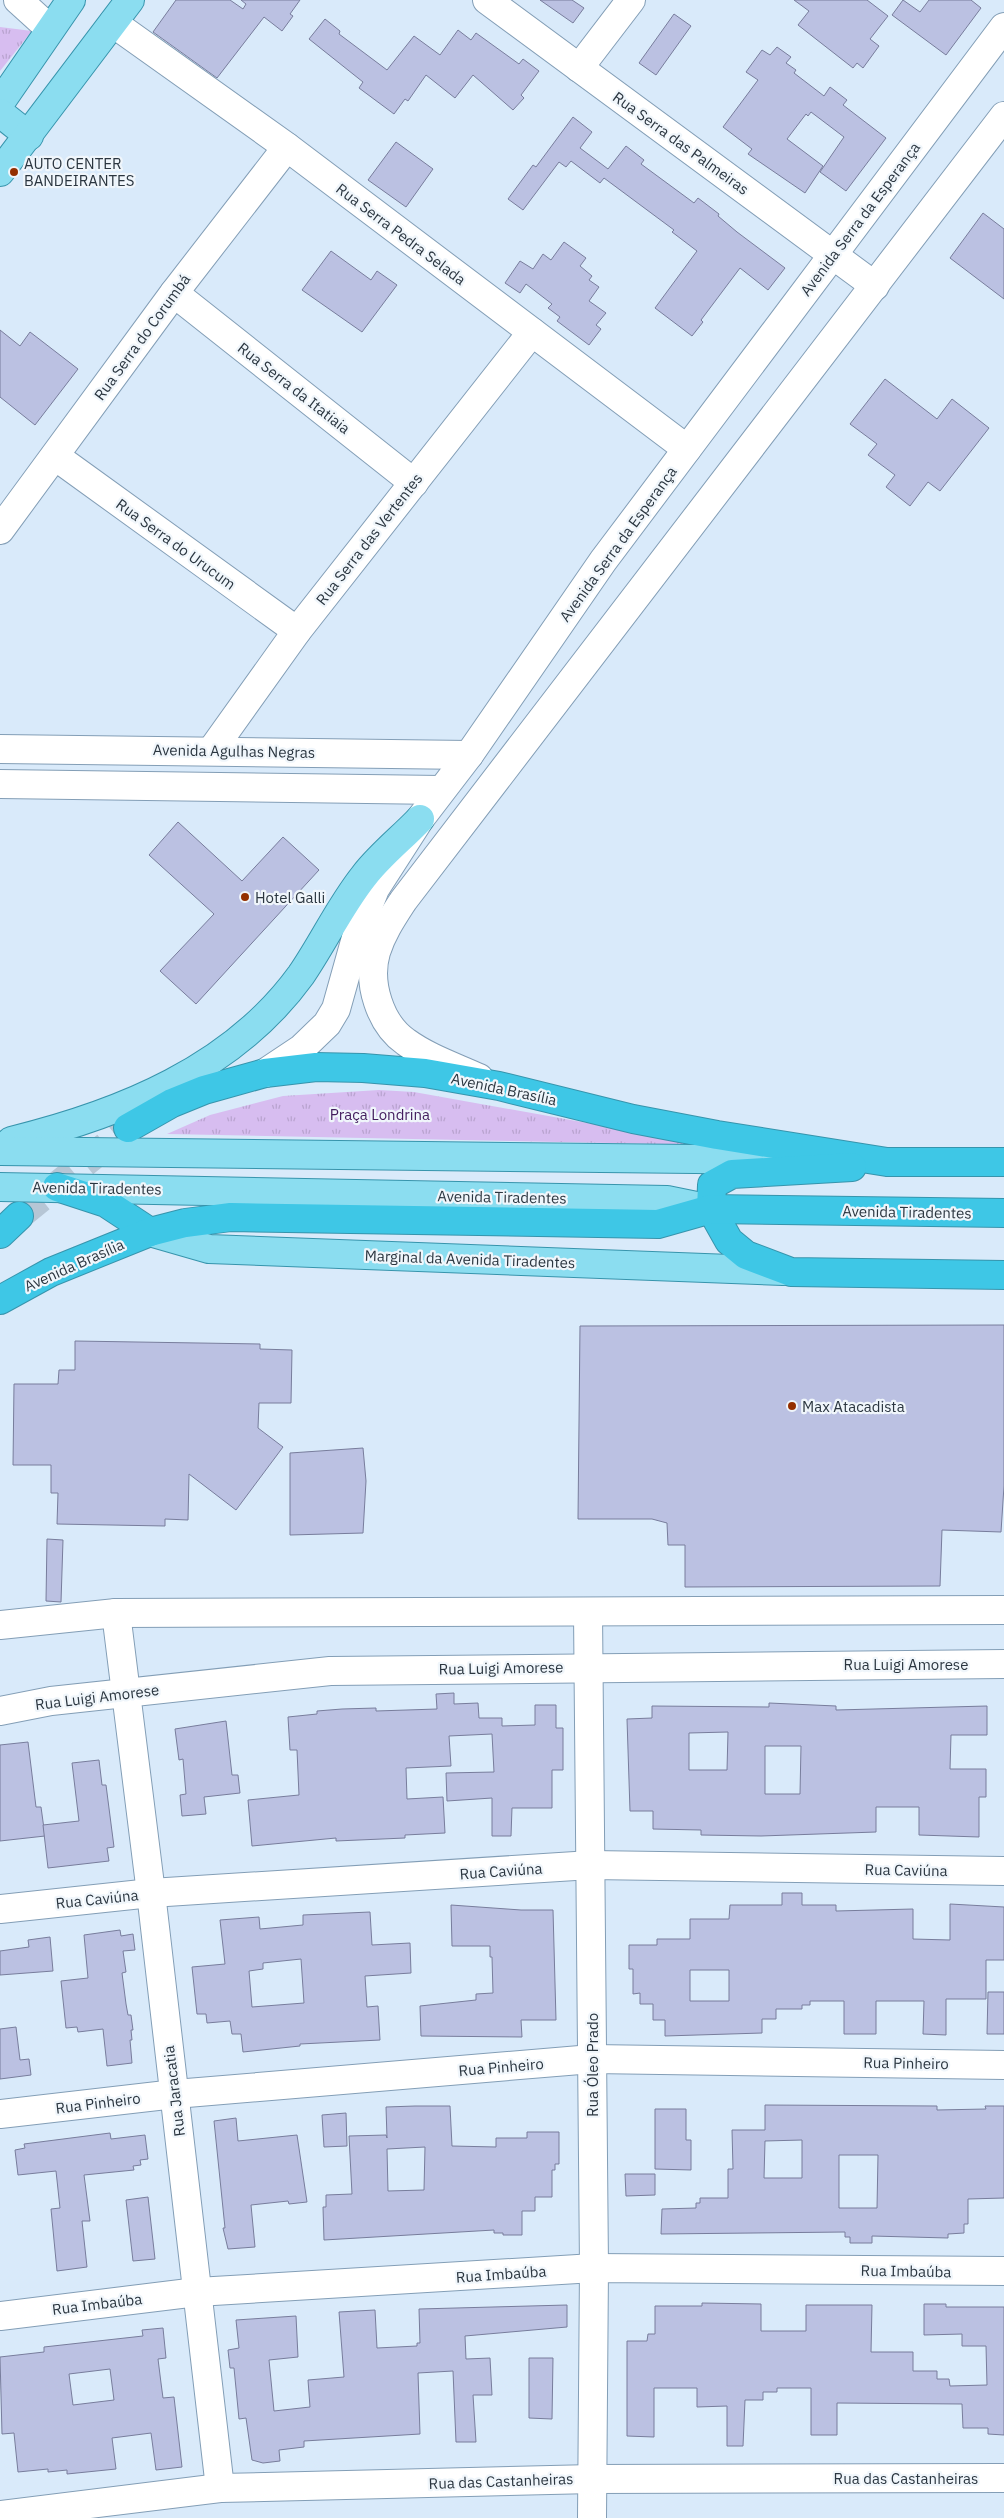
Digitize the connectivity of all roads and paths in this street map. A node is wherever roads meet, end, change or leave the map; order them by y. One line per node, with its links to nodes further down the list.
1 (18, 0): 8 (street)
2 (71, 0): 8 (main road)
3 (130, 0): 6 (main road)
4 (487, 0): 9 (street, Rua Serra das Palmeiras)
5 (631, 0): 9 (street)
6 (113, 23): 13 (main road); 14 (street, Rua Serra Pedra Selada)
7 (1004, 27): 16 (street, Avenida Serra da Esperança)
8 (50, 29): 10 (main road)
9 (579, 68): 16 (street, Rua Serra das Palmeiras)
10 (0, 103)
11 (0, 113): 13 (main road)
12 (1004, 116): 17 (street)
13 (29, 136): 15 (main road)
14 (287, 147): 18 (street, Rua Serra do Corumbá); 19 (street, Rua Serra Pedra Selada)
15 (0, 172)
16 (833, 254): 17 (street, Rua Serra das Palmeiras); 20 (street, Avenida Serra da Esperança)
17 (875, 286): 34 (street)
18 (174, 293): 21 (street, Rua Serra do Corumbá); 22 (street, Rua Serra da Itatiaia)
19 (532, 332): 20 (street, Rua Serra Pedra Selada); 22 (street, Rua Serra das Vertentes)
20 (687, 449): 28 (street, Avenida Serra da Esperança)
21 (54, 456): 23 (street, Rua Serra do Corumbá); 24 (street, Rua Serra do Urucum)
22 (414, 483): 24 (street, Rua Serra das Vertentes)
23 (0, 530)
24 (297, 631): 27 (street, Rua Serra das Vertentes)
25 (0, 748): 26 (street, Avenida Agulhas Negras)
26 (64, 749): 27 (street, Avenida Agulhas Negras); 30 (street)
27 (212, 750): 28 (street, Avenida Agulhas Negras)
28 (469, 754): 31 (street, Avenida Serra da Esperança)
29 (0, 784): 30 (street)
30 (64, 785): 31 (street)
31 (441, 790): 32 (street, Avenida Serra da Esperança)
32 (420, 819): 33 (street, Avenida Serra da Esperança); 36 (main road)
33 (265, 1073): 34 (highway, Avenida Brasília); 35 (highway, Avenida Brasília)
34 (499, 1086): 38 (highway, Avenida Brasília)
35 (128, 1128)
36 (0, 1143)
37 (0, 1151): 38 (main road)
38 (886, 1162): 39 (highway); 42 (highway)
39 (1004, 1162)
40 (0, 1187): 41 (main road, Avenida Tiradentes)
41 (58, 1187): 42 (main road, Avenida Tiradentes); 44 (highway)
42 (711, 1209): 43 (highway, Avenida Tiradentes); 44 (highway, Avenida Brasília); 45 (highway)
43 (1004, 1212)
44 (150, 1232): 45 (main road, Marginal da Avenida Tiradentes); 47 (highway, Avenida Brasília)
45 (791, 1272): 46 (highway)
46 (1004, 1275)
47 (0, 1300)
48 (1004, 1610): 49 (street)
49 (588, 1612): 50 (street); 53 (street, Rua Óleo Prado)
50 (116, 1613): 51 (street); 55 (street, Rua Jaracatia)
51 (0, 1625)
52 (1004, 1664): 53 (street, Rua Luigi Amorese)
53 (589, 1667): 55 (street, Rua Luigi Amorese); 58 (street, Rua Óleo Prado)
54 (0, 1691): 56 (street)
55 (127, 1693): 56 (street, Rua Luigi Amorese); 60 (street, Rua Jaracatia)
56 (51, 1701): 57 (street, Rua Luigi Amorese)
57 (0, 1711)
58 (591, 1865): 59 (street, Rua Caviúna); 60 (street, Rua Caviúna); 62 (street, Rua Óleo Prado)
59 (1004, 1871)
60 (151, 1893): 61 (street, Rua Caviúna); 64 (street, Rua Jaracatia)
61 (0, 1909)
62 (592, 2059): 63 (street, Rua Pinheiro); 64 (street, Rua Pinheiro); 66 (street, Rua Óleo Prado)
63 (1004, 2065)
64 (175, 2094): 65 (street, Rua Pinheiro); 68 (street, Rua Jaracatia)
65 (0, 2114)
66 (594, 2268): 67 (street, Rua Imbaúba); 68 (street, Rua Imbaúba); 70 (street, Rua Óleo Prado)
67 (1004, 2272)
68 (197, 2292): 69 (street, Rua Imbaúba); 72 (street, Rua Jaracatia)
69 (0, 2316)
70 (593, 2478): 71 (street, Rua das Castanheiras); 72 (street, Rua das Castanheiras); 74 (street, Rua Óleo Prado)
71 (1004, 2478)
72 (220, 2488): 73 (street, Rua das Castanheiras)
73 (0, 2515)
74 (592, 2518)

